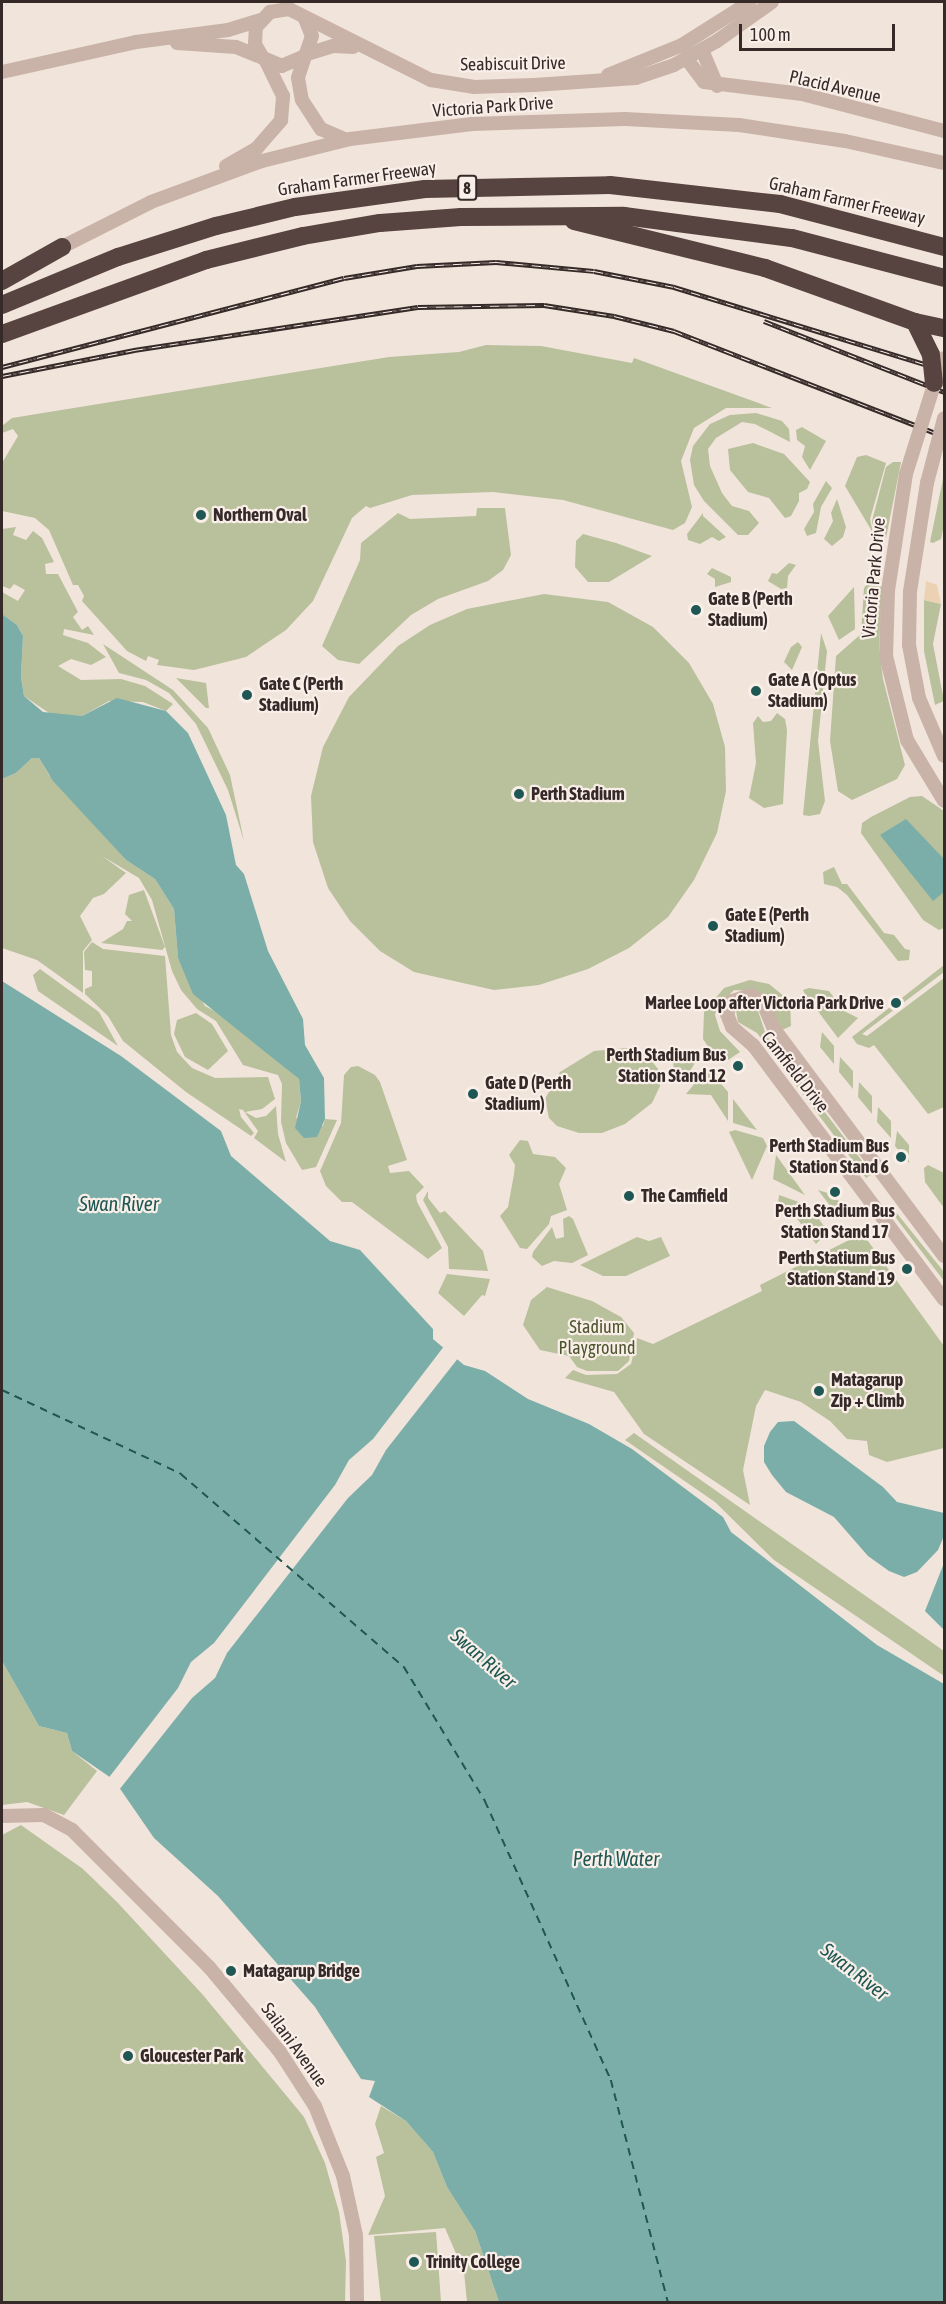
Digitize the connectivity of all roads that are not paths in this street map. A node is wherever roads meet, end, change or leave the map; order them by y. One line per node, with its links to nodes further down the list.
1 (272, 2): 5 (street)
2 (750, 2): 13 (street, Seabiscuit Drive)
3 (772, 2): 8 (street, Seabiscuit Drive)
4 (298, 11): 5 (street); 7 (street, Seabiscuit Drive); 9 (street)
5 (261, 19): 6 (street); 11 (street)
6 (136, 42): 11 (street); 12 (street)
7 (364, 48): 9 (street); 13 (street, Seabiscuit Drive)
8 (702, 50): 10 (street, Seabiscuit Drive); 14 (street)
9 (306, 55): 11 (street); 16 (street)
10 (686, 58): 13 (street, Seabiscuit Drive); 14 (street)
11 (264, 60): 18 (street)
12 (2, 72)
13 (597, 80)
14 (717, 86): 15 (street, Placid Avenue)
15 (945, 131)
16 (351, 140): 17 (street, Victoria Park Drive); 18 (street, Victoria Park Drive)
17 (945, 164)
18 (195, 183): 20 (street, Victoria Park Drive)
19 (549, 214): 22 (highway, 8); 25 (highway); 27 (highway, 8)
20 (62, 247): 23 (highway)
21 (945, 247): 24 (highway, Graham Farmer Freeway / 8)
22 (945, 278)
23 (2, 281)
24 (2, 305)
25 (915, 322): 26 (highway); 28 (highway)
26 (945, 328)
27 (2, 334)
28 (939, 355): 29 (highway, bridge)
29 (934, 383): 32 (street, Victoria Park Drive, bridge)
30 (945, 418): 31 (street, Victoria Park Drive, bridge)
31 (945, 756)
32 (945, 801)
33 (945, 1257): 34 (street, Camfield Drive)
34 (945, 1299)
35 (6, 1814): 36 (street, Sailani Avenue)
36 (357, 2302)

